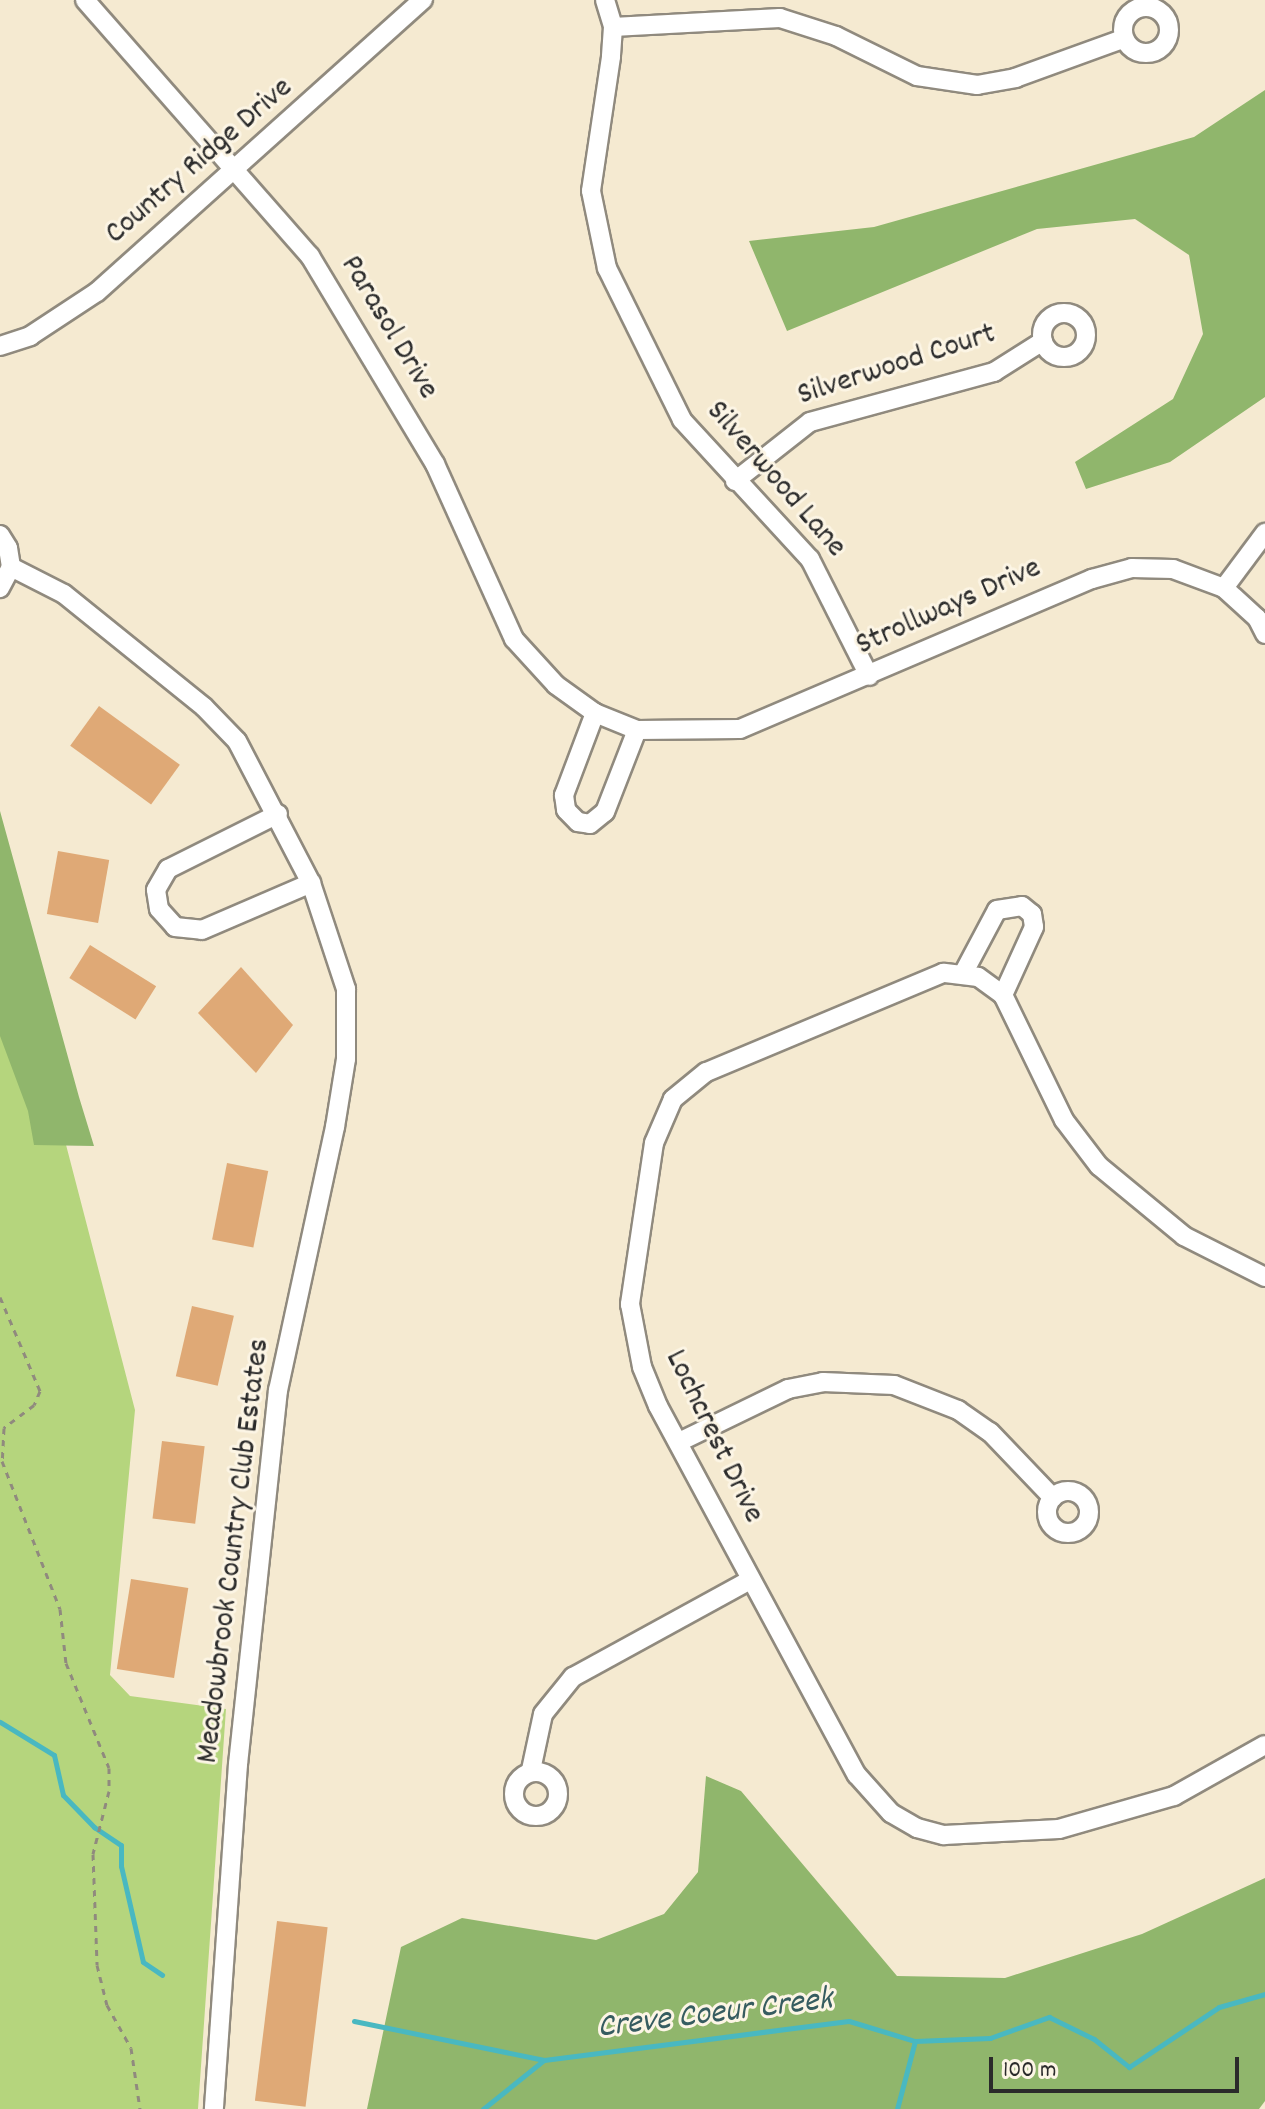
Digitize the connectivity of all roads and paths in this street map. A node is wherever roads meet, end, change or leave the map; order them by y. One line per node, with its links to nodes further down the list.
1 (85, 0): 6 (street, Parasol Drive)
2 (423, 0): 6 (street, Country Ridge Drive)
3 (605, 0): 4 (street, Silverwood Lane)
4 (613, 27): 5 (street); 9 (street, Silverwood Lane)
5 (1123, 39)
6 (238, 170): 8 (street, Country Ridge Drive); 17 (street, Parasol Drive)
7 (1043, 341): 9 (street, Silverwood Court)
8 (0, 346)
9 (735, 481): 16 (street, Silverwood Lane)
10 (1265, 533): 14 (street)
11 (0, 535): 12 (street)
12 (11, 567): 13 (street); 19 (street, Meadowbrook Country Club Estates)
13 (0, 588)
14 (1224, 588): 15 (street, Strollways Drive); 16 (street, Strollways Drive)
15 (1265, 634)
16 (869, 676): 18 (street, Strollways Drive)
17 (595, 713): 18 (street, Parasol Drive); 18 (street)
18 (637, 730)
19 (278, 814): 20 (street, Meadowbrook Country Club Estates); 20 (street)
20 (311, 883): 31 (street, Meadowbrook Country Club Estates)
21 (964, 972): 22 (street); 22 (street); 25 (street, Lochcrest Drive)
22 (1003, 995): 23 (street)
23 (1265, 1277)
24 (0, 1297): 30 (path)
25 (679, 1442): 26 (street); 27 (street, Lochcrest Drive)
26 (1053, 1498)
27 (750, 1580): 28 (street, Lochcrest Drive); 29 (street)
28 (1265, 1745)
29 (531, 1770)
30 (140, 2109)
31 (214, 2109)

